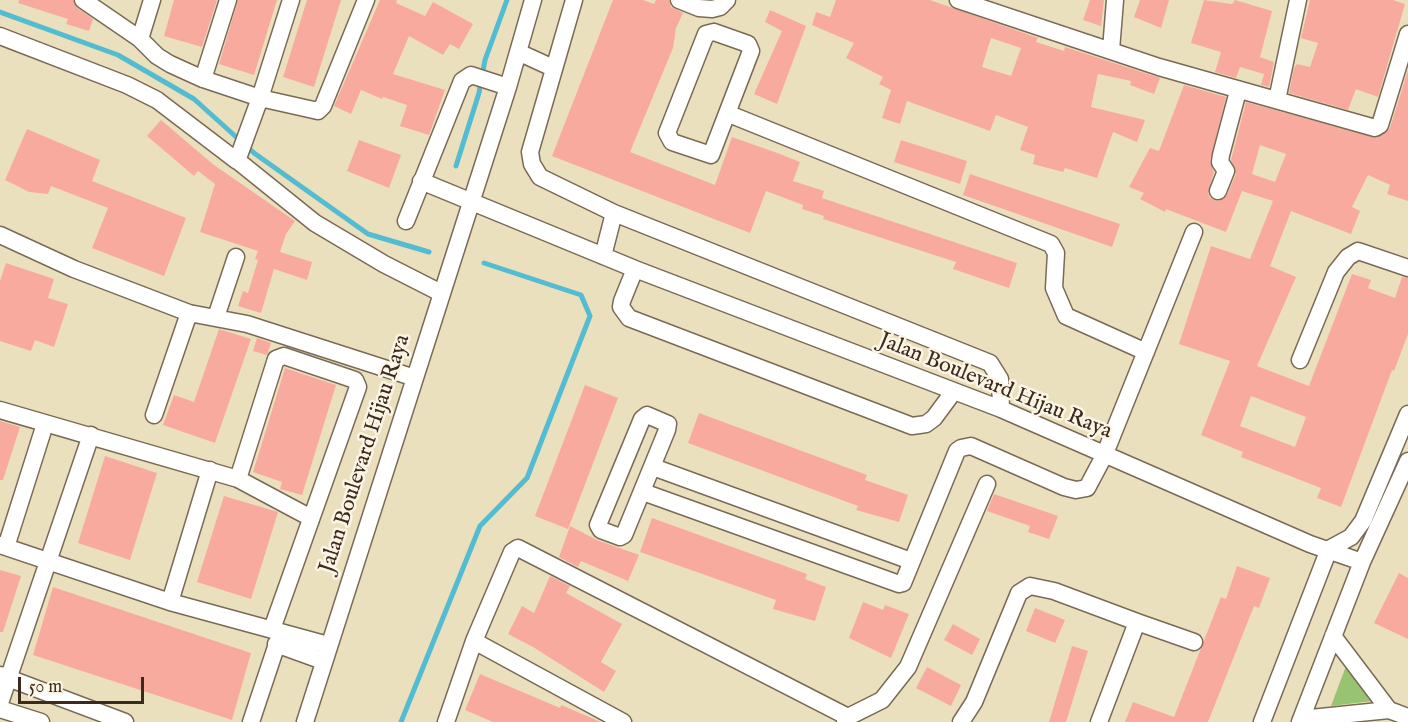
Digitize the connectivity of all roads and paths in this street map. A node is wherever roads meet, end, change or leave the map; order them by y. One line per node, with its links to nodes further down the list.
1 (152, 0): 15 (street)
2 (228, 0): 19 (street)
3 (291, 0): 23 (street)
4 (366, 0): 23 (street)
5 (533, 0): 17 (street, Jalan Boulevard Hijau Raya)
6 (574, 0): 18 (street)
7 (678, 0): 8 (street)
8 (727, 0)
9 (957, 0): 16 (street)
10 (1115, 0): 16 (street)
11 (1298, 0): 24 (street)
12 (92, 3): 15 (street)
13 (1408, 34): 20 (street)
14 (0, 36): 26 (street)
15 (140, 39): 19 (street)
16 (1110, 50): 22 (street)
17 (518, 52): 18 (street); 21 (street, Jalan Boulevard Hijau Raya)
18 (553, 68): 30 (street)
19 (203, 80): 23 (street)
20 (1401, 83): 24 (street)
21 (508, 87): 27 (street); 29 (street, Jalan Boulevard Hijau Raya)
22 (1238, 91): 24 (street); 28 (street)
23 (260, 98): 26 (street)
24 (1277, 100)
25 (729, 114): 25 (street); 41 (street)
26 (238, 161): 38 (street)
27 (421, 181): 29 (street); 31 (street)
28 (1218, 190)
29 (471, 199): 35 (street, Jalan Boulevard Hijau Raya); 38 (street, Jalan Boulevard Hijau Raya)
30 (614, 213): 35 (street); 45 (street)
31 (406, 221)
32 (1194, 232): 41 (street)
33 (0, 235): 39 (street)
34 (236, 256): 40 (street)
35 (603, 256): 37 (street, Jalan Boulevard Hijau Raya)
36 (1408, 268): 42 (street)
37 (635, 269): 44 (street, Jalan Boulevard Hijau Raya); 44 (street)
38 (443, 287): 43 (street, Jalan Boulevard Hijau Raya)
39 (189, 313): 40 (street); 48 (street)
40 (216, 317): 43 (street)
41 (1146, 352): 51 (street)
42 (1300, 360)
43 (415, 378): 70 (street, Jalan Boulevard Hijau Raya)
44 (954, 391): 45 (street, Jalan Boulevard Hijau Raya)
45 (1001, 409): 51 (street, Jalan Boulevard Hijau Raya)
46 (0, 411): 49 (street)
47 (1408, 414): 60 (street)
48 (154, 415)
49 (45, 424): 50 (street); 59 (street)
50 (91, 435): 54 (street); 61 (street)
51 (1104, 456): 60 (street, Jalan Boulevard Hijau Raya); 62 (street)
52 (1408, 461): 63 (street)
53 (653, 467): 57 (street); 57 (street); 62 (street)
54 (210, 470): 55 (street); 64 (street)
55 (238, 479): 58 (street); 58 (street)
56 (987, 484): 76 (street)
57 (643, 492): 62 (street)
58 (311, 518): 66 (street)
59 (3, 546): 61 (street)
60 (1329, 549): 63 (street, Jalan Boulevard Hijau Raya); 86 (street)
61 (49, 561): 64 (street); 71 (street)
62 (911, 561)
63 (1362, 562): 67 (street)
64 (170, 602): 66 (street)
65 (1137, 622): 69 (street); 84 (street); 85 (street)
66 (276, 635): 70 (street); 80 (street)
67 (1333, 636): 74 (street); 77 (street)
68 (474, 641): 76 (street); 82 (street); 83 (street)
69 (1194, 642)
70 (310, 648): 81 (street, Jalan Boulevard Hijau Raya)
71 (4, 676): 72 (street); 79 (street)
72 (0, 703)
73 (0, 709): 78 (street)
74 (1389, 710): 75 (street); 77 (street)
75 (1408, 717)
76 (846, 719)
77 (1300, 720)
78 (41, 722)
79 (125, 722)
80 (251, 722)
81 (305, 722)
82 (446, 722)
83 (623, 722)
84 (962, 722)
85 (1099, 722)
86 (1262, 722)

